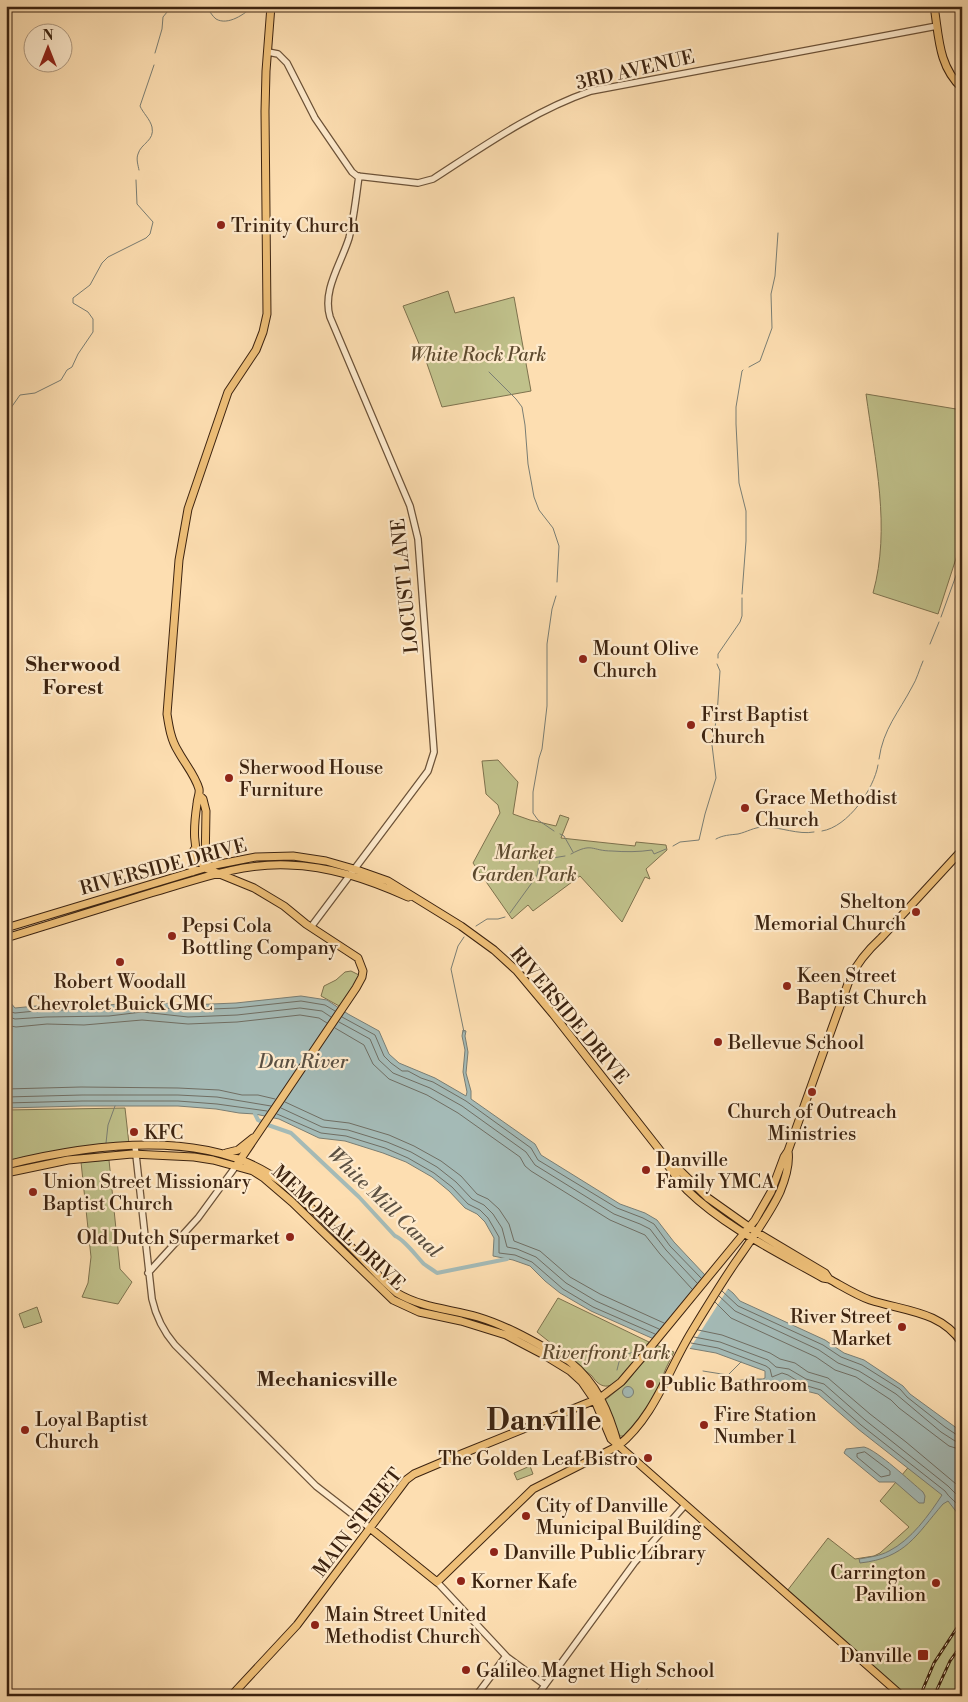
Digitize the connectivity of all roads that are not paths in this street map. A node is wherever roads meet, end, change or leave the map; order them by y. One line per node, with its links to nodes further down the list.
1 (271, 6): 4 (main road)
2 (934, 6): 3 (main road)
3 (937, 26): 5 (main road); 6 (street, 3RD AVENUE)
4 (268, 52): 6 (street); 7 (main road)
5 (962, 88)
6 (359, 176): 12 (street, LOCUST LANE)
7 (200, 796): 8 (main road); 9 (main road)
8 (196, 844): 9 (main road); 11 (main road); 13 (main road)
9 (205, 844): 11 (main road)
10 (962, 850): 23 (main road)
11 (206, 868): 12 (main road, RIVERSIDE DRIVE); 13 (main road, RIVERSIDE DRIVE); 14 (main road)
12 (354, 869): 15 (street, LOCUST LANE); 16 (main road, RIVERSIDE DRIVE)
13 (192, 872): 18 (main road, RIVERSIDE DRIVE)
14 (218, 873): 15 (main road, RIVERSIDE DRIVE); 17 (main road); 19 (main road, RIVERSIDE DRIVE)
15 (349, 875): 16 (main road, RIVERSIDE DRIVE); 17 (street, LOCUST LANE)
16 (440, 912): 30 (main road, RIVERSIDE DRIVE)
17 (311, 927): 20 (main road)
18 (6, 928)
19 (6, 938)
20 (256, 1135): 22 (main road); 24 (main road)
21 (136, 1146): 24 (main road, MEMORIAL DRIVE); 25 (street); 27 (main road, MEMORIAL DRIVE)
22 (248, 1149): 26 (main road); 28 (main road)
23 (788, 1151): 30 (main road); 31 (main road)
24 (222, 1153): 26 (main road, MEMORIAL DRIVE)
25 (136, 1154): 26 (main road, MEMORIAL DRIVE); 29 (main road, MEMORIAL DRIVE); 32 (street)
26 (238, 1163): 28 (main road, MEMORIAL DRIVE); 32 (street); 34 (main road, MEMORIAL DRIVE)
27 (6, 1165)
28 (262, 1169): 34 (main road, MEMORIAL DRIVE)
29 (6, 1173)
30 (747, 1230): 31 (main road, RIVERSIDE DRIVE); 34 (main road, MAIN STREET)
31 (754, 1235): 33 (main road, RIVERSIDE DRIVE); 35 (main road)
32 (148, 1273): 37 (street)
33 (962, 1344)
34 (598, 1399): 35 (main road); 37 (main road, MAIN STREET)
35 (618, 1446): 36 (main road); 38 (main road)
36 (685, 1505): 40 (street); 44 (main road)
37 (370, 1528): 38 (main road); 41 (main road, MAIN STREET)
38 (437, 1582): 39 (street)
39 (506, 1656): 40 (street); 42 (street)
40 (544, 1685): 43 (street)
41 (231, 1696)
42 (476, 1696)
43 (537, 1696)
44 (902, 1696)

